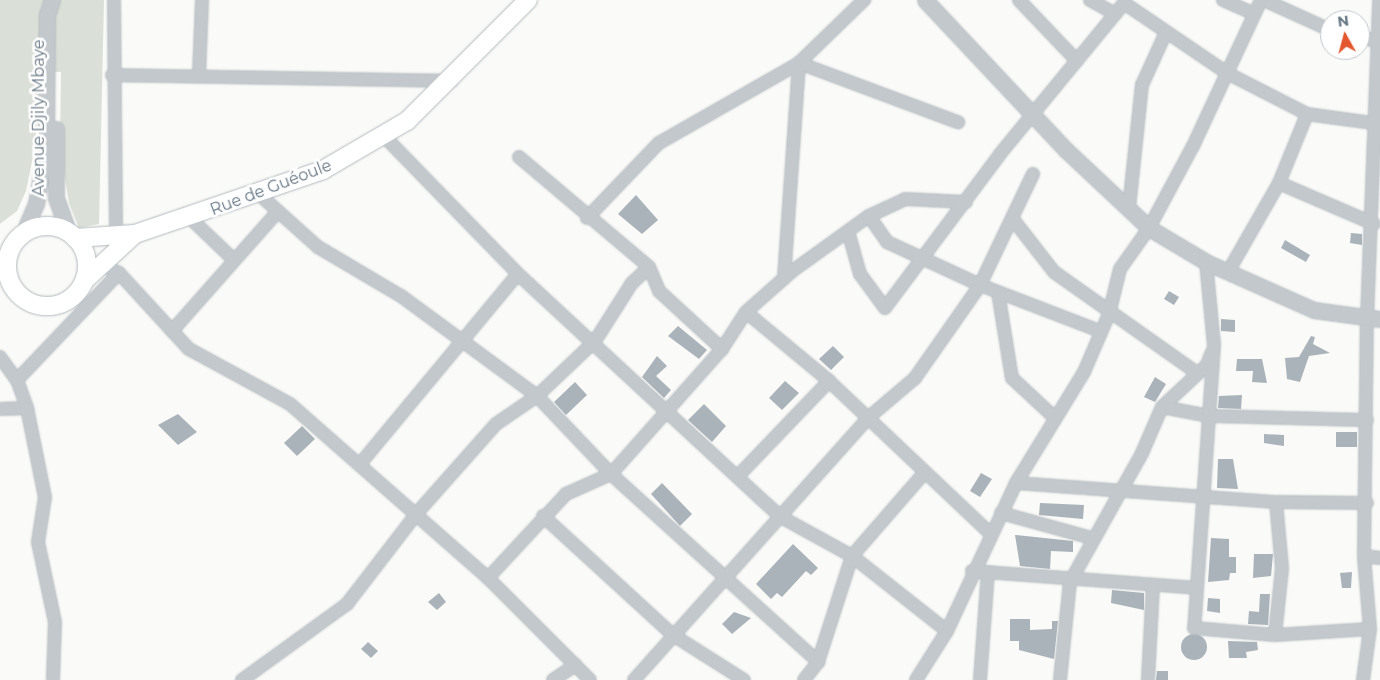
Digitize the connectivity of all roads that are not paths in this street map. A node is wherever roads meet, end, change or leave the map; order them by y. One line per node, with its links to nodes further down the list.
1 (52, 0): 45 (street, Avenue Djily Mbaye); 46 (street, Avenue Djily Mbaye)
2 (114, 0): 22 (street)
3 (202, 0): 23 (street)
4 (528, 0): 24 (main road, Rue de Guéoule)
5 (864, 0): 20 (street)
6 (925, 0): 25 (street)
7 (1019, 0): 19 (street)
8 (1090, 0): 13 (street)
9 (1223, 0): 14 (street)
10 (1262, 0): 14 (street); 15 (street)
11 (1380, 0): 18 (street)
12 (1126, 2): 13 (street); 16 (street)
13 (1115, 14): 19 (street)
14 (1254, 14): 21 (street)
15 (1320, 26)
16 (1166, 32): 21 (street); 35 (street)
17 (1370, 40): 18 (street)
18 (1376, 41): 28 (street)
19 (1077, 61): 25 (street)
20 (798, 63): 27 (street); 39 (street); 57 (street)
21 (1227, 73): 26 (street); 42 (street)
22 (112, 75): 23 (street); 47 (street)
23 (199, 75): 24 (street)
24 (452, 81): 29 (main road, Rue de Guéoule)
25 (1035, 113): 34 (street); 35 (street)
26 (1307, 114): 28 (street); 32 (street)
27 (958, 122)
28 (1378, 123): 41 (street)
29 (383, 135): 33 (main road, Rue de Guéoule); 56 (street)
30 (519, 157): 39 (street)
31 (1033, 174): 40 (street)
32 (1278, 183): 41 (street); 54 (street)
33 (260, 194): 36 (street); 38 (main road, Rue de Guéoule)
34 (966, 202): 37 (street); 49 (street)
35 (1128, 208): 42 (street)
36 (278, 211): 50 (street); 68 (street)
37 (869, 216): 43 (street); 49 (street)
38 (190, 218): 44 (main road, Rue de Guéoule); 50 (street)
39 (587, 218): 53 (street)
40 (1012, 218): 60 (street); 63 (street)
41 (1374, 224): 64 (street)
42 (1149, 228): 51 (street); 63 (street)
43 (848, 231): 49 (street); 57 (street)
44 (135, 234): 47 (main road, Rue de Guéoule); 52 (main road, Rue de Guéoule)
45 (21, 236): 46 (main road); 48 (main road); 59 (main road)
46 (72, 236): 47 (main road, Rue de Guéoule); 58 (main road)
47 (116, 236)
48 (0, 244)
49 (925, 257): 60 (street)
50 (234, 260): 65 (street)
51 (1206, 262): 54 (street); 69 (street)
52 (101, 264): 55 (street); 58 (main road, Rue de Guéoule)
53 (649, 267): 67 (street); 70 (street)
54 (1228, 272): 64 (street)
55 (119, 273): 65 (street); 73 (street)
56 (518, 274): 67 (street); 68 (street)
57 (784, 278): 62 (street)
58 (84, 281): 59 (main road)
59 (7, 285)
60 (980, 285): 61 (street); 82 (street)
61 (998, 292): 66 (street); 81 (street)
62 (746, 312): 70 (street); 74 (street)
63 (1109, 314): 66 (street); 72 (street)
64 (1374, 319): 83 (street)
65 (172, 331): 84 (street)
66 (1100, 331): 81 (street)
67 (595, 341): 75 (street); 79 (street)
68 (460, 342): 75 (street); 84 (street)
69 (1214, 345): 72 (street); 80 (street)
70 (722, 349): 79 (street)
71 (0, 357): 73 (street)
72 (1196, 372): 77 (street)
73 (17, 380): 76 (street)
74 (829, 381): 82 (street); 87 (street)
75 (537, 396): 86 (street); 93 (street)
76 (27, 408): 78 (street); 115 (street)
77 (1162, 408): 80 (street); 89 (street)
78 (0, 409)
79 (666, 412): 86 (street); 87 (street)
80 (1209, 416): 83 (street); 90 (street)
81 (1054, 417): 88 (street)
82 (868, 418): 85 (street); 96 (street)
83 (1367, 420): 92 (street)
84 (360, 464): 93 (street)
85 (925, 472): 97 (street); 99 (street)
86 (611, 474): 95 (street); 104 (street)
87 (738, 476): 96 (street)
88 (1016, 483): 89 (street); 94 (street)
89 (1120, 490): 90 (street); 98 (street)
90 (1203, 496): 91 (street); 108 (street)
91 (1276, 502): 92 (street); 111 (street)
92 (1367, 503): 100 (street)
93 (416, 513): 105 (street); 116 (street)
94 (1001, 513): 97 (street); 98 (street)
95 (543, 516): 105 (street); 112 (street)
96 (781, 517): 99 (street); 104 (street)
97 (990, 533): 102 (street)
98 (1092, 538): 106 (street)
99 (852, 556): 110 (street); 113 (street)
100 (1364, 556): 101 (street); 109 (street)
101 (1380, 558)
102 (972, 571): 103 (street); 110 (street)
103 (988, 572): 106 (street); 123 (street)
104 (724, 577): 112 (street); 113 (street)
105 (488, 578): 114 (street)
106 (1070, 582): 107 (street); 124 (street)
107 (1153, 585): 108 (street); 125 (street)
108 (1196, 588): 111 (street)
109 (1370, 629): 111 (street); 126 (street)
110 (947, 631): 122 (street)
111 (1275, 634)
112 (673, 635): 119 (street); 120 (street)
113 (818, 662): 121 (street)
114 (575, 665): 117 (street); 118 (street)
115 (53, 680)
116 (242, 680)
117 (553, 680)
118 (590, 680)
119 (634, 680)
120 (744, 680)
121 (804, 680)
122 (916, 680)
123 (980, 680)
124 (1060, 680)
125 (1148, 680)
126 (1363, 680)

